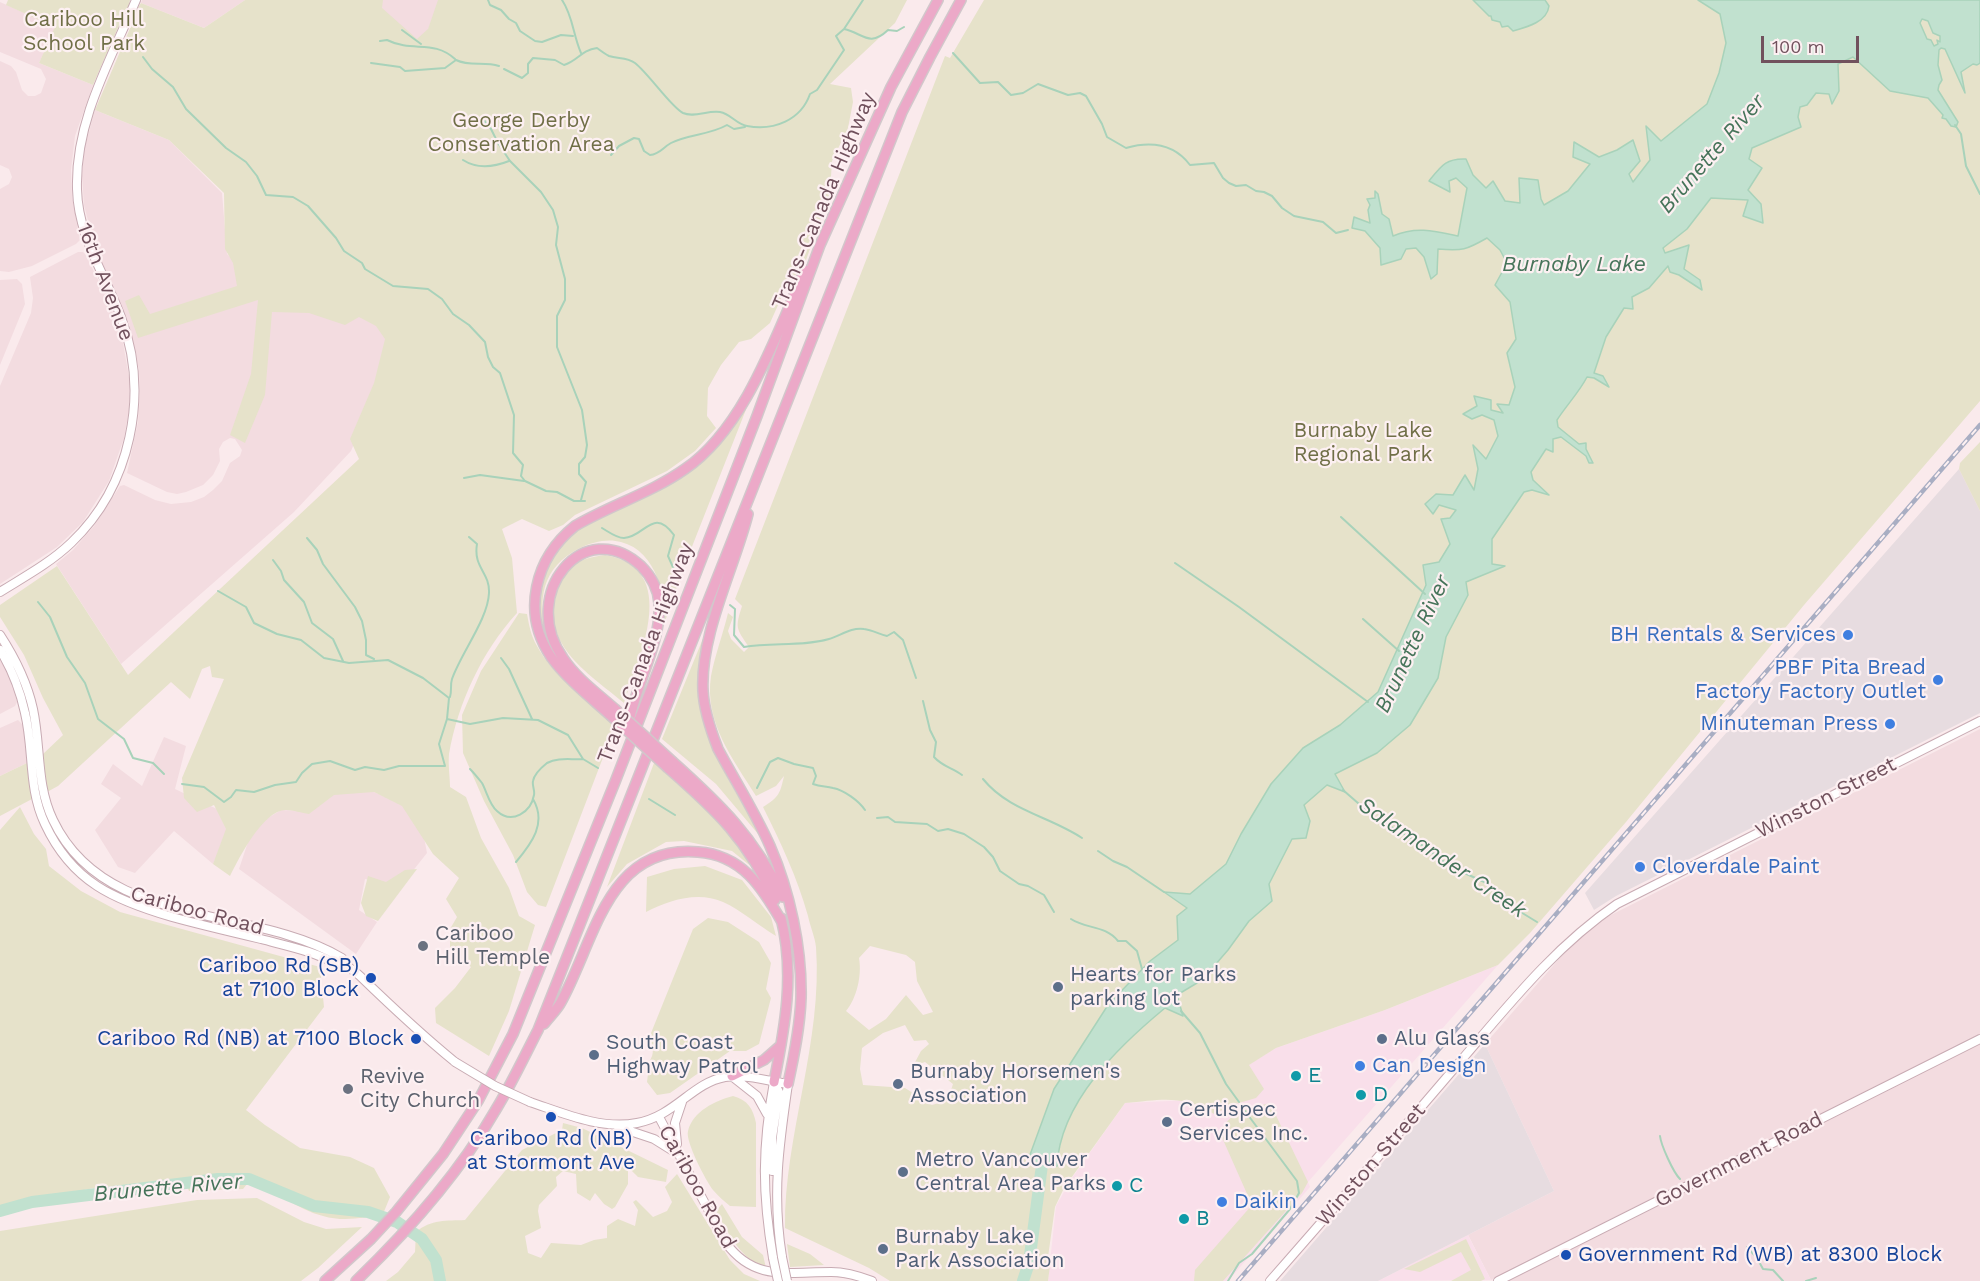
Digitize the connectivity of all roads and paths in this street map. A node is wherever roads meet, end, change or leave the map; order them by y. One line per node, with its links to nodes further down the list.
1 (136, 0): 6 (street, 16th Avenue)
2 (938, 0): 4 (highway, Trans-Canada Highway)
3 (961, 0): 5 (highway, Trans-Canada Highway)
4 (820, 245): 9 (highway); 11 (highway, Trans-Canada Highway)
5 (756, 482): 13 (highway); 16 (highway, Trans-Canada Highway)
6 (0, 592)
7 (0, 635): 15 (street, Cariboo Road)
8 (0, 650): 15 (street, Cariboo Road)
9 (613, 712): 11 (highway); 12 (highway, bridge)
10 (1980, 721): 33 (street, Winston Street)
11 (622, 764): 28 (highway, Trans-Canada Highway)
12 (671, 765): 13 (highway); 14 (highway)
13 (791, 913): 21 (highway)
14 (782, 922): 16 (highway); 18 (highway)
15 (343, 963): 25 (street, Cariboo Road, bridge)
16 (538, 1030): 29 (highway, Trans-Canada Highway)
17 (1980, 1039): 34 (street, Government Road)
18 (781, 1045): 19 (highway); 20 (highway)
19 (732, 1077): 20 (street, Cariboo Road); 22 (street, Cariboo Road); 23 (street)
20 (774, 1082): 21 (street, Cariboo Road); 23 (street); 27 (street)
21 (788, 1084): 27 (street)
22 (682, 1102): 24 (street, Cariboo Road); 26 (street)
23 (768, 1114): 30 (street, bridge)
24 (659, 1117): 25 (street, Cariboo Road); 26 (street, Cariboo Road)
25 (611, 1124): 26 (street)
26 (679, 1155): 32 (street, Cariboo Road)
27 (776, 1186): 31 (street, bridge)
28 (325, 1281)
29 (356, 1281)
30 (778, 1281)
31 (787, 1281)
32 (872, 1281)
33 (1270, 1281)
34 (1498, 1281)

